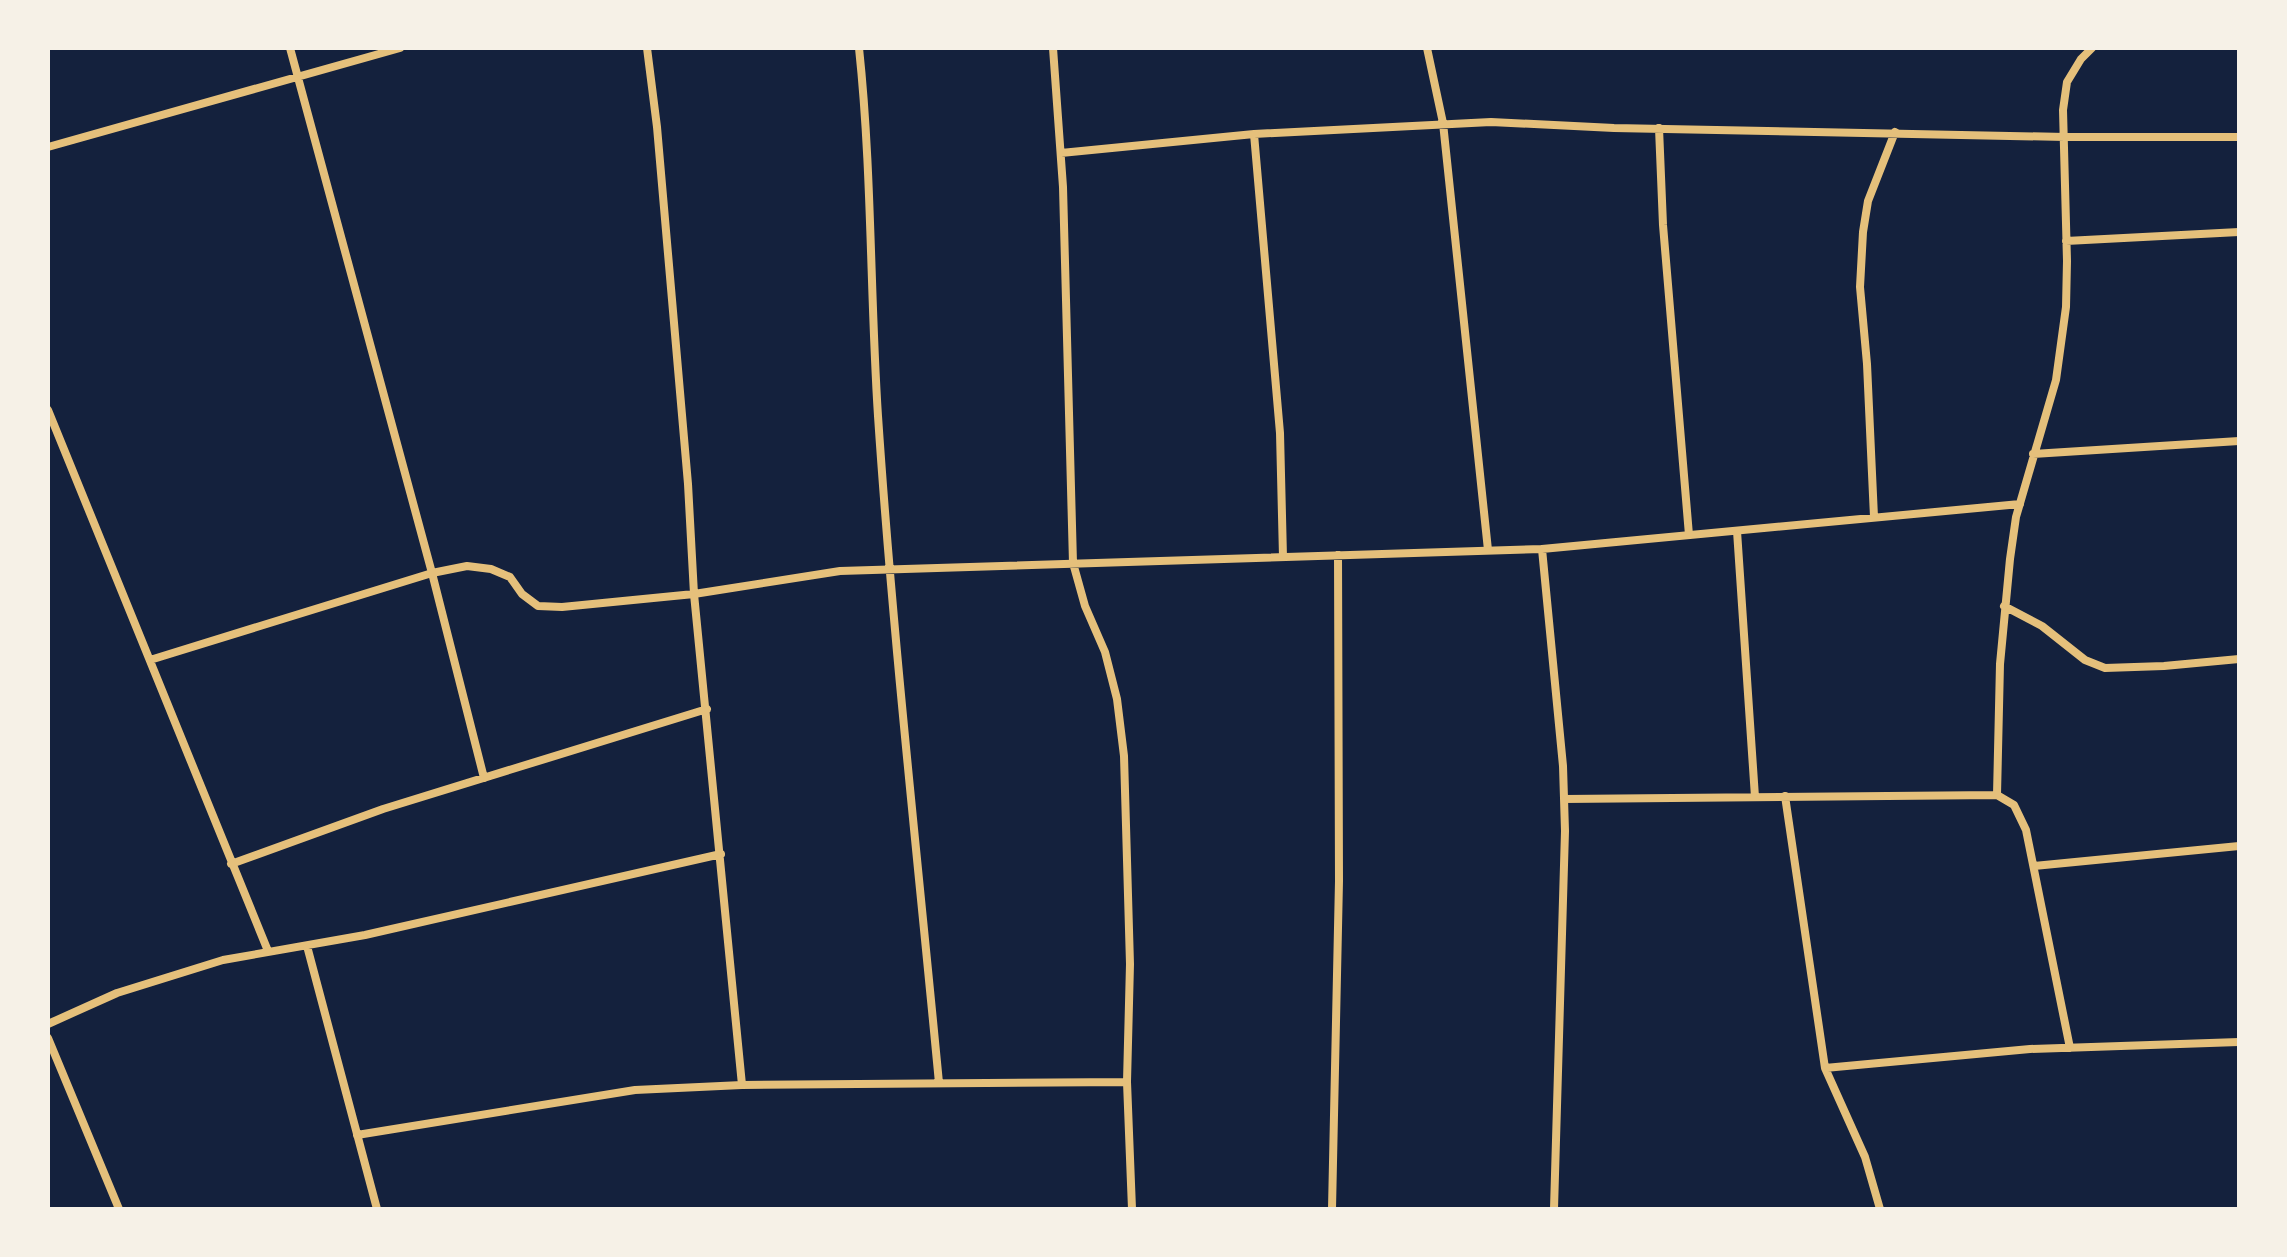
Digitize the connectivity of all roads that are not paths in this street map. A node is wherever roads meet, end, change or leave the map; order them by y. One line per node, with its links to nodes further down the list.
1 (290, 48): 8 (street)
2 (400, 48): 8 (street)
3 (647, 48): 33 (street)
4 (859, 48): 31 (street)
5 (1053, 48): 16 (street)
6 (1427, 48): 9 (street)
7 (2092, 48): 13 (street)
8 (298, 76): 15 (street); 32 (street)
9 (1443, 123): 10 (street); 12 (street); 27 (street)
10 (1659, 128): 11 (street); 25 (street)
11 (1895, 132): 13 (street); 23 (street)
12 (1254, 134): 16 (street); 29 (street)
13 (2065, 137): 14 (street); 18 (street)
14 (2239, 137)
15 (48, 147)
16 (1061, 153): 30 (street)
17 (2239, 232): 18 (street)
18 (2066, 241): 21 (street)
19 (48, 410): 36 (street)
20 (2239, 441): 21 (street)
21 (2033, 454): 22 (street)
22 (2020, 504): 23 (street); 34 (street)
23 (1874, 517): 24 (street)
24 (1737, 531): 25 (street); 41 (street)
25 (1689, 535): 26 (street)
26 (1542, 549): 27 (street); 42 (street)
27 (1488, 550): 28 (street)
28 (1338, 555): 29 (street); 61 (street)
29 (1283, 557): 30 (street)
30 (1073, 563): 31 (street); 54 (street)
31 (890, 568): 33 (street); 55 (street)
32 (432, 573): 33 (street); 36 (street); 38 (street)
33 (694, 594): 37 (street)
34 (2004, 606): 35 (street); 39 (street)
35 (2239, 659)
36 (150, 660): 45 (street)
37 (707, 709): 38 (street); 44 (street)
38 (484, 778): 45 (street)
39 (1997, 795): 40 (street); 46 (street)
40 (1785, 796): 41 (street); 53 (street)
41 (1755, 797): 42 (street)
42 (1564, 799): 62 (street)
43 (2239, 846): 46 (street)
44 (721, 854): 47 (street); 56 (street)
45 (231, 864): 48 (street)
46 (2034, 866): 52 (street)
47 (307, 946): 48 (street); 57 (street)
48 (268, 951): 49 (street)
49 (48, 1024)
50 (48, 1038): 58 (street)
51 (2239, 1042): 52 (street)
52 (2070, 1048): 53 (street)
53 (1825, 1068): 63 (street)
54 (1127, 1082): 55 (street); 60 (street)
55 (939, 1083): 56 (street)
56 (742, 1085): 57 (street)
57 (357, 1135): 59 (street)
58 (119, 1209)
59 (377, 1209)
60 (1132, 1209)
61 (1332, 1209)
62 (1554, 1209)
63 (1880, 1209)

